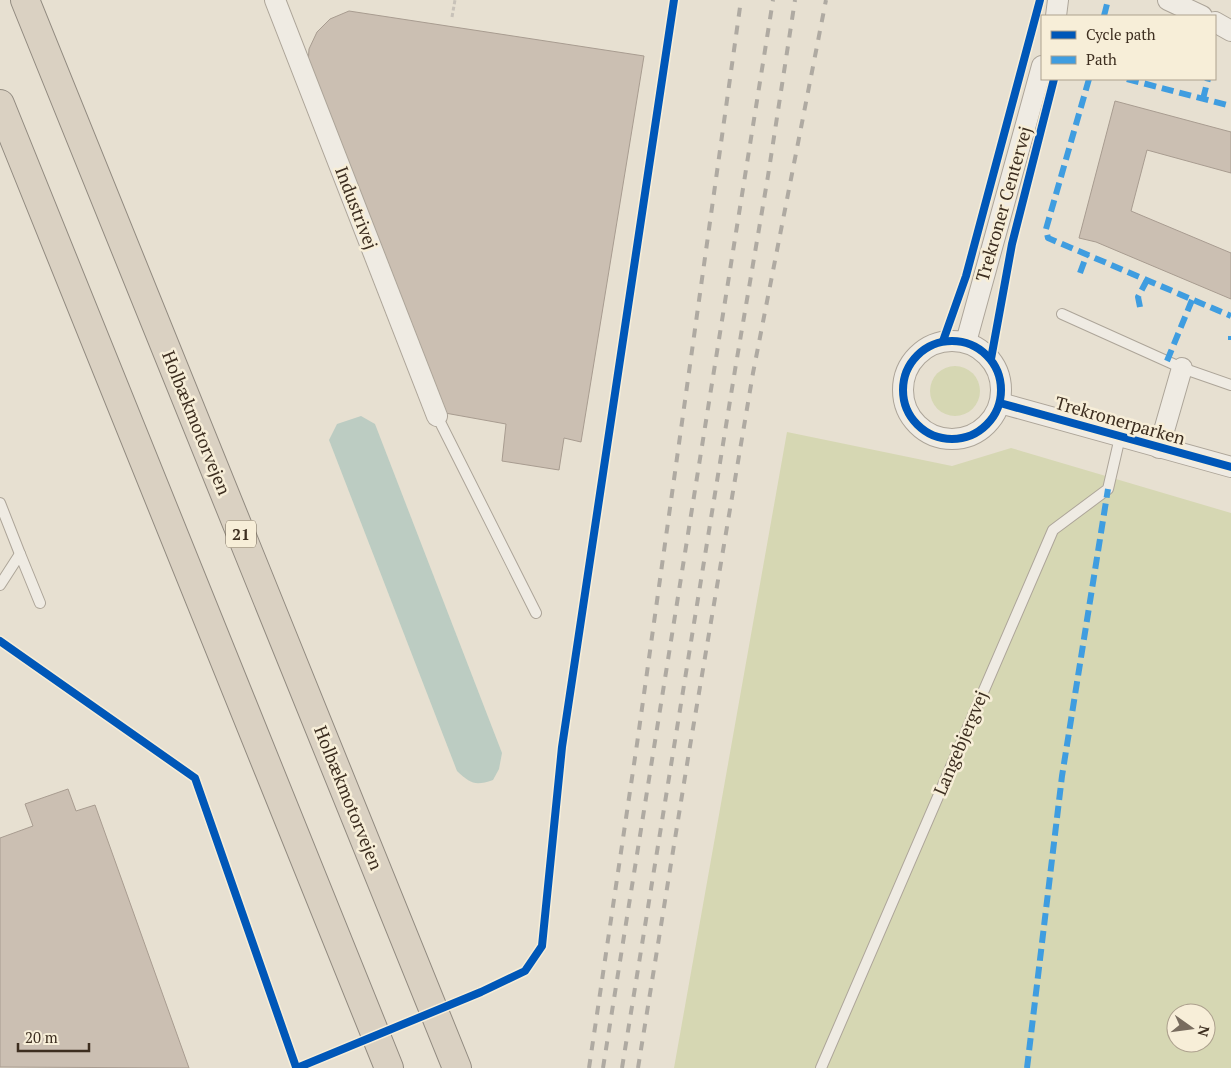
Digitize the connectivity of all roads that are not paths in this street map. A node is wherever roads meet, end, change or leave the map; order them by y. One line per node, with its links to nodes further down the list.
1 (25, 0): 12 (highway, Holbækmotorvejen / 21)
2 (46, 0): 12 (highway)
3 (275, 0): 18 (street, Industrivej)
4 (1058, 0): 6 (street)
5 (1168, 0): 7 (street)
6 (1056, 15)
7 (1200, 15)
8 (1216, 23): 9 (street)
9 (1231, 31)
10 (1041, 70): 14 (street, Trekroner Centervej)
11 (0, 105): 27 (highway)
12 (77, 128): 28 (highway, Holbækmotorvejen / 21)
13 (1062, 314): 15 (lane)
14 (966, 342): 17 (street); 17 (street)
15 (1182, 368): 16 (lane); 20 (street)
16 (1231, 385)
17 (1000, 403): 19 (street, Trekronerparken)
18 (438, 416): 26 (lane)
19 (1120, 437): 20 (street, Trekronerparken); 29 (lane, Langebjergvej)
20 (1160, 448): 21 (street, Trekronerparken)
21 (1231, 467)
22 (0, 503): 23 (lane)
23 (20, 554): 24 (lane); 25 (lane)
24 (0, 585)
25 (40, 603)
26 (536, 613)
27 (388, 1068)
28 (457, 1068)
29 (821, 1068)

